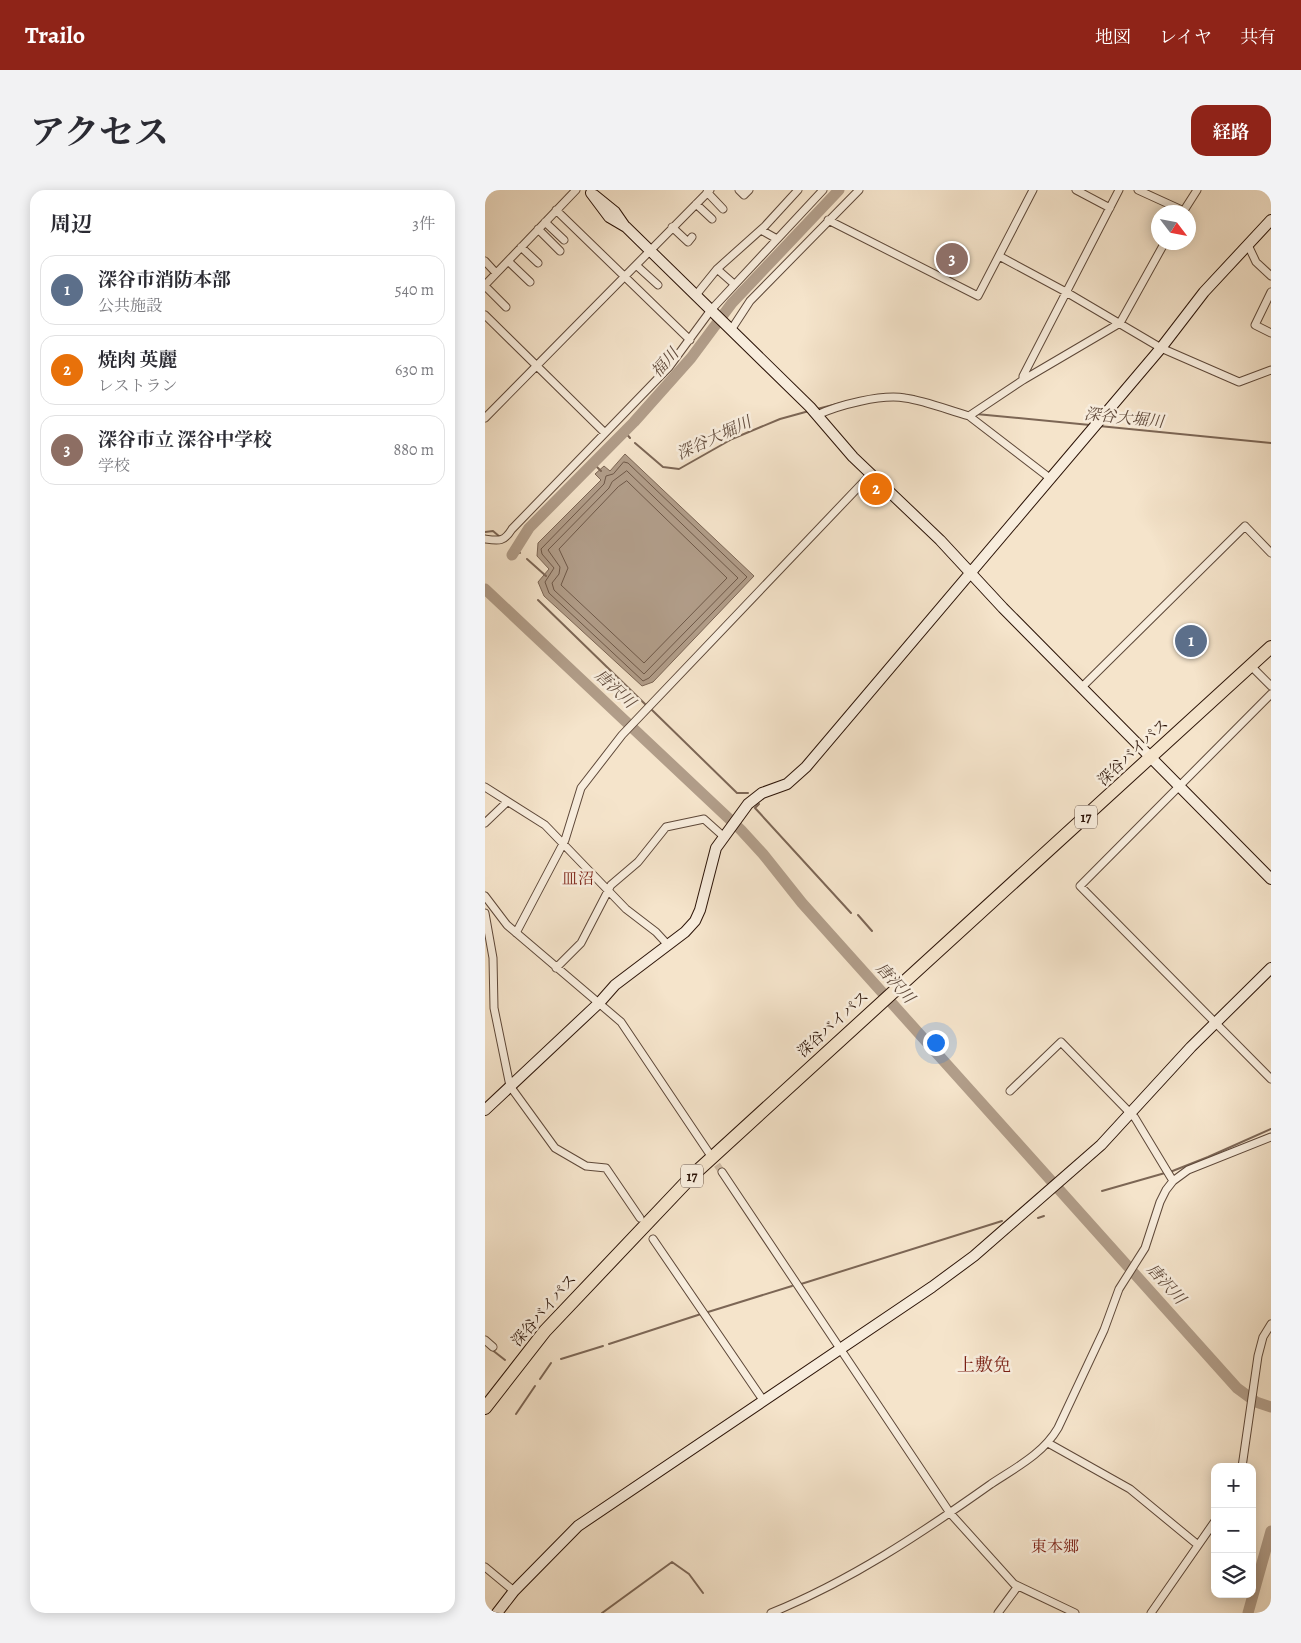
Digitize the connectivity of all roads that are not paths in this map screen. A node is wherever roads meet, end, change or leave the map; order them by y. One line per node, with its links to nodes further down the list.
1 (576, 190): 19 (street)
2 (739, 190): 3 (street)
3 (749, 190)
4 (798, 190): 26 (street)
5 (823, 190): 28 (street)
6 (859, 190): 21 (street)
7 (1033, 190): 35 (street)
8 (1076, 190): 17 (street)
9 (1119, 190): 17 (street)
10 (1138, 190): 15 (street)
11 (1197, 190): 16 (street)
12 (589, 192): 32 (street)
13 (705, 192): 14 (street); 18 (street)
14 (696, 204): 20 (street); 24 (street)
15 (1169, 205)
16 (1187, 205)
17 (1110, 208): 48 (street)
18 (723, 209)
19 (556, 210): 23 (street); 42 (street)
20 (712, 219)
21 (829, 220): 35 (street); 55 (street)
22 (1271, 220): 30 (street)
23 (545, 222): 25 (street); 29 (street)
24 (672, 227): 27 (street); 32 (street)
25 (538, 229): 31 (street); 34 (street)
26 (761, 230): 28 (street); 40 (street)
27 (692, 237)
28 (777, 239): 45 (street)
29 (564, 240)
30 (1248, 245): 43 (street); 58 (street)
31 (521, 247): 37 (street); 38 (street)
32 (649, 250): 39 (street); 50 (street)
33 (1161, 250): 54 (street)
34 (560, 251)
35 (999, 256): 48 (street)
36 (485, 261): 41 (street)
37 (508, 261): 41 (street); 44 (street)
38 (538, 264)
39 (636, 265): 42 (street); 47 (street)
40 (717, 269): 45 (street); 50 (street)
41 (497, 273): 46 (street)
42 (625, 276): 57 (street); 59 (street)
43 (1271, 276)
44 (530, 282)
45 (734, 284): 52 (street)
46 (485, 285): 51 (street)
47 (658, 285)
48 (1067, 292): 54 (street); 61 (street)
49 (1271, 292): 56 (street)
50 (696, 295): 52 (street)
51 (506, 307)
52 (712, 311): 55 (street); 57 (street)
53 (485, 315): 59 (street)
54 (1120, 323): 58 (street); 61 (street)
55 (729, 328): 63 (street)
56 (1271, 333)
57 (690, 340): 65 (street)
58 (1161, 348): 60 (street); 67 (street)
59 (537, 367): 62 (street); 65 (street)
60 (1271, 370)
61 (1023, 380): 64 (street)
62 (486, 415)
63 (817, 415): 64 (street); 66 (street)
64 (969, 416): 67 (street)
65 (605, 433): 68 (street)
66 (871, 474): 70 (street); 82 (street)
67 (1051, 479): 70 (street)
68 (485, 539)
69 (1271, 553): 74 (street)
70 (971, 572): 74 (street); 81 (street)
71 (1271, 647): 72 (highway, 深谷バイパス / 17)
72 (1251, 666): 73 (street); 76 (highway, 深谷バイパス / 17)
73 (1271, 686)
74 (1081, 688): 76 (street)
75 (1271, 694): 78 (street)
76 (1151, 759): 78 (street); 109 (highway, 深谷バイパス / 17)
77 (485, 788): 79 (street)
78 (1179, 788): 83 (street); 92 (street)
79 (507, 802): 80 (street); 82 (street)
80 (485, 823)
81 (723, 835): 84 (street); 88 (street)
82 (563, 844): 84 (street); 87 (street)
83 (1271, 879)
84 (607, 889): 88 (street); 89 (street)
85 (485, 896): 87 (street)
86 (485, 913): 94 (street)
87 (516, 933): 89 (street)
88 (668, 945): 91 (street)
89 (556, 968): 91 (street)
90 (1271, 968): 92 (street)
91 (600, 1002): 94 (street); 99 (street)
92 (1215, 1023): 93 (street); 97 (street)
93 (1271, 1079)
94 (510, 1086): 96 (street); 102 (street)
95 (1010, 1091): 97 (street)
96 (485, 1110)
97 (1131, 1113): 101 (street); 107 (street)
98 (1271, 1137): 101 (street)
99 (709, 1153)
100 (722, 1172): 107 (street)
101 (1173, 1181): 110 (street)
102 (640, 1218)
103 (653, 1239): 108 (street)
104 (1271, 1324): 111 (street)
105 (485, 1340): 106 (street)
106 (493, 1346)
107 (840, 1350): 108 (street); 112 (street)
108 (763, 1400): 117 (street)
109 (485, 1408)
110 (1048, 1443): 112 (street); 114 (street)
111 (1242, 1463)
112 (949, 1513): 116 (street); 119 (street)
113 (1211, 1527): 114 (street)
114 (1198, 1545): 122 (street)
115 (485, 1567): 117 (street)
116 (1018, 1586): 120 (street); 121 (street)
117 (513, 1591): 118 (street)
118 (497, 1613)
119 (771, 1613)
120 (998, 1613)
121 (1075, 1613)
122 (1151, 1613)

